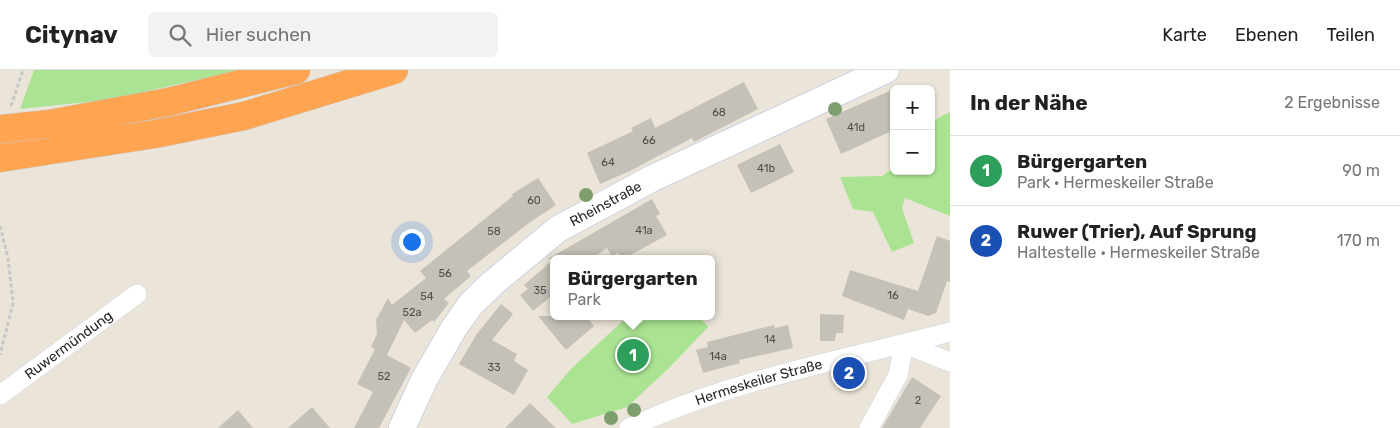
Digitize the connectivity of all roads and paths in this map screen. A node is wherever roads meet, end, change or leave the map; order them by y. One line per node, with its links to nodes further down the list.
1 (296, 70): 4 (highway, bridge)
2 (394, 70): 5 (highway)
3 (886, 70): 13 (main road, Rheinstraße)
4 (0, 129)
5 (0, 158)
6 (0, 226): 10 (path)
7 (137, 294): 12 (street, Ruwermündung)
8 (950, 332): 9 (street, Hermeskeiler Straße)
9 (904, 344): 11 (street); 14 (street, Hermeskeiler Straße); 15 (street)
10 (0, 356)
11 (950, 362)
12 (0, 395)
13 (402, 428)
14 (629, 428)
15 (869, 428)

